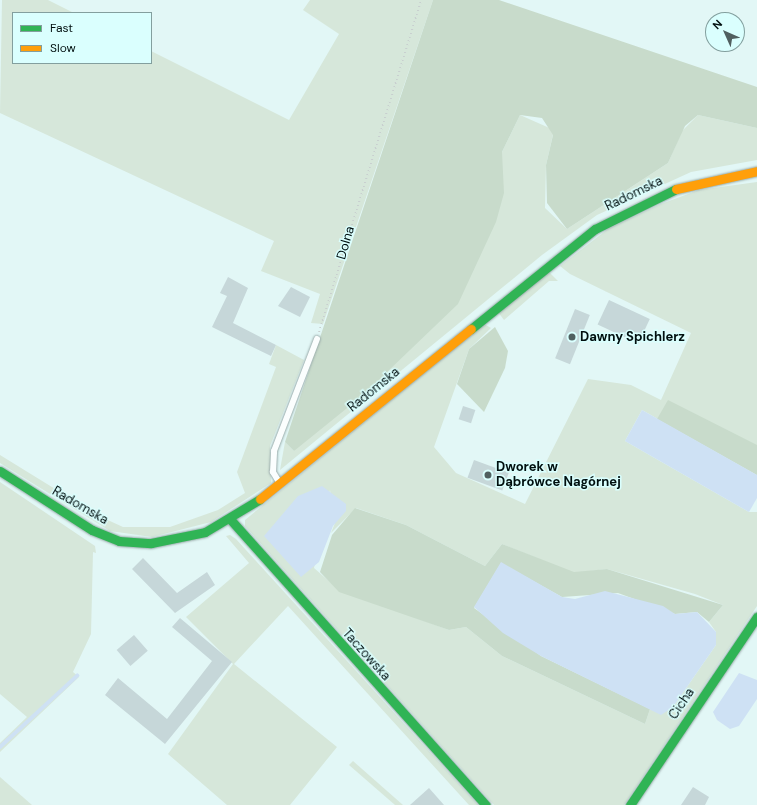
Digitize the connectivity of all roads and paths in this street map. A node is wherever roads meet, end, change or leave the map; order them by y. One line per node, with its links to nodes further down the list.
1 (420, 0): 3 (path, Dolna)
2 (757, 171): 5 (street, Radomska)
3 (317, 339): 5 (lane)
4 (0, 471): 6 (street, Radomska)
5 (279, 483): 6 (street, Radomska)
6 (231, 520): 8 (street, Taczowska)
7 (757, 617): 9 (street, Cicha)
8 (486, 805)
9 (630, 805)

